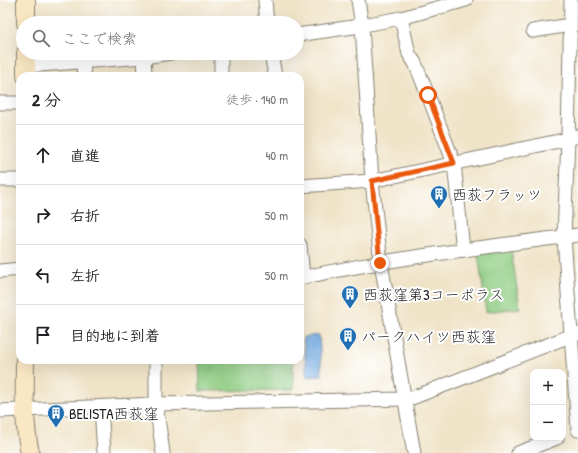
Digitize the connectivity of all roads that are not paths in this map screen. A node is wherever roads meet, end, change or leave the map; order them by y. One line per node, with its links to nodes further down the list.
1 (26, 0): 6 (street)
2 (265, 0): 7 (street)
3 (358, 0): 10 (street)
4 (466, 0): 8 (street)
5 (571, 0): 9 (street)
6 (26, 16)
7 (266, 16)
8 (401, 18): 10 (street); 26 (street)
9 (570, 25): 11 (street); 25 (street)
10 (362, 26): 12 (street); 29 (street)
11 (533, 30)
12 (304, 34)
13 (107, 60): 17 (street)
14 (144, 60): 20 (street)
15 (221, 60): 21 (street)
16 (272, 60): 22 (street)
17 (83, 62): 18 (street); 19 (street)
18 (26, 65)
19 (84, 72)
20 (146, 72)
21 (221, 72)
22 (273, 72)
23 (16, 102): 24 (street)
24 (0, 103)
25 (573, 137): 26 (street); 32 (street)
26 (454, 163): 29 (street); 33 (street)
27 (0, 180): 28 (street)
28 (16, 180)
29 (372, 181): 30 (street); 34 (street)
30 (304, 186)
31 (578, 235): 32 (street)
32 (564, 237): 33 (street); 38 (street)
33 (464, 250): 34 (street)
34 (380, 263): 37 (street); 41 (street)
35 (16, 269): 36 (street)
36 (0, 271)
37 (304, 277)
38 (574, 335): 41 (street); 46 (street)
39 (25, 364): 45 (street)
40 (156, 364): 42 (street)
41 (404, 399): 42 (street); 52 (street)
42 (156, 404): 43 (street); 51 (street)
43 (101, 407): 45 (street); 50 (street)
44 (0, 411): 45 (street)
45 (25, 411): 49 (street)
46 (578, 430): 47 (street)
47 (566, 435)
48 (549, 441): 53 (street)
49 (30, 453)
50 (104, 453)
51 (164, 453)
52 (414, 453)
53 (518, 453)

